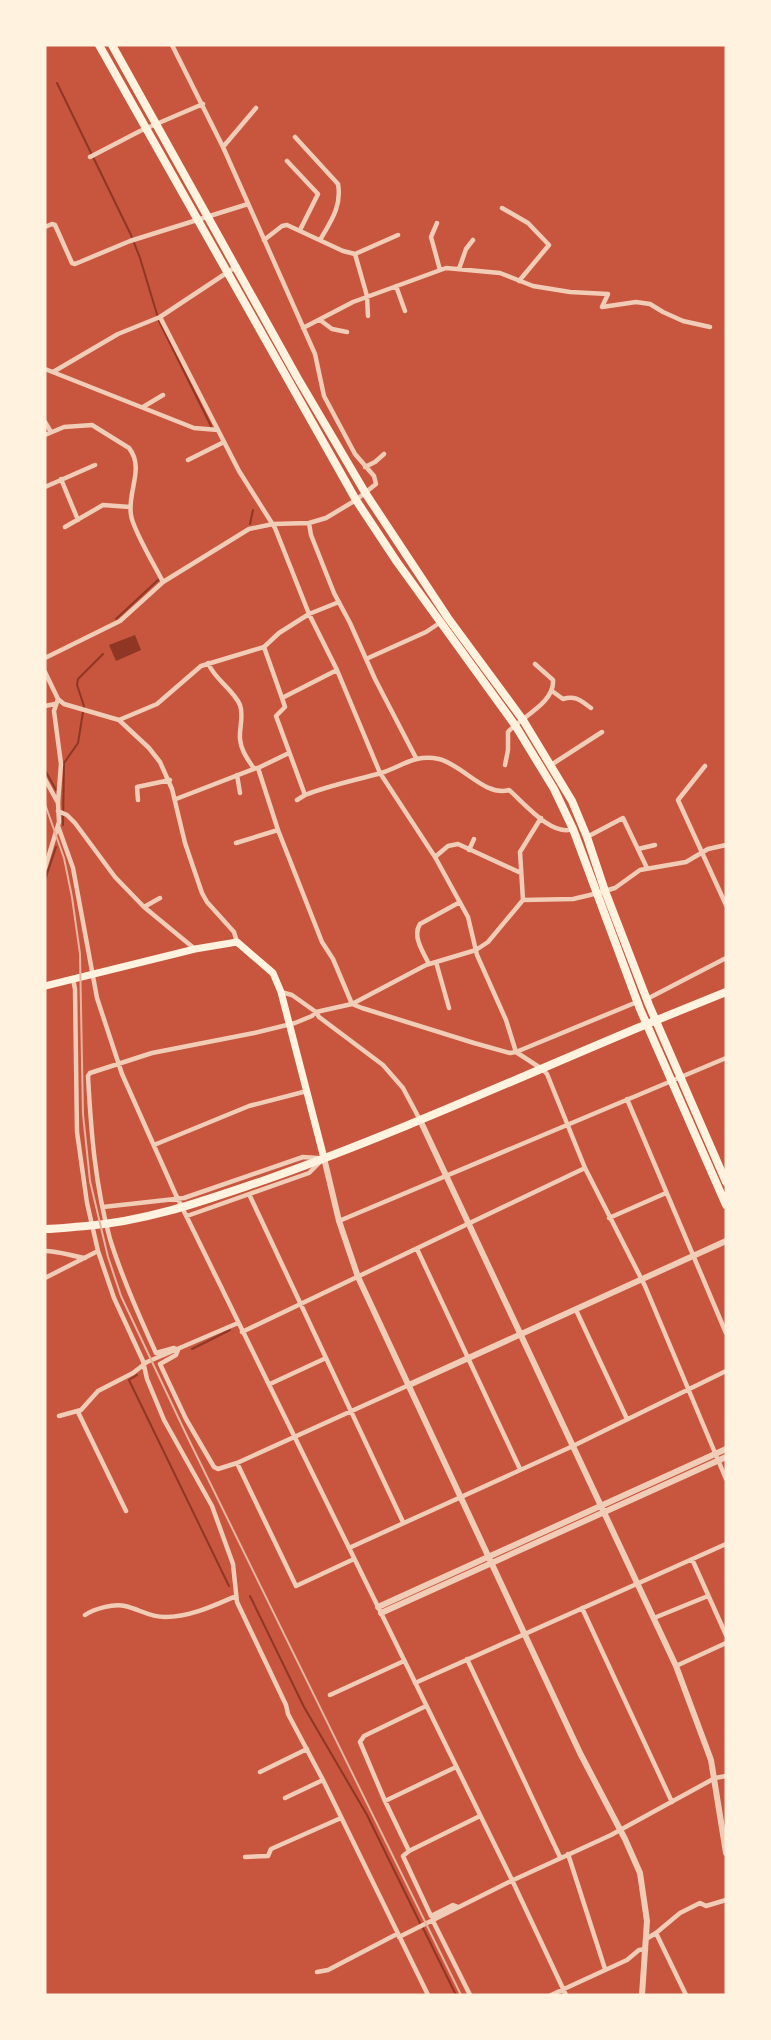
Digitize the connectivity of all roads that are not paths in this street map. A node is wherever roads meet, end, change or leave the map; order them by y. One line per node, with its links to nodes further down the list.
1 (99, 45): 7 (main road)
2 (112, 45): 6 (main road)
3 (172, 45): 4 (street)
4 (202, 104): 6 (street); 9 (street)
5 (256, 108): 9 (street)
6 (157, 124): 7 (street); 14 (main road)
7 (146, 129): 10 (street); 15 (main road)
8 (295, 137): 21 (street)
9 (223, 147): 12 (street)
10 (92, 156)
11 (287, 161): 18 (street)
12 (248, 204): 14 (street); 20 (street)
13 (502, 208): 28 (street)
14 (209, 216): 15 (street); 24 (main road)
15 (198, 219): 17 (street); 27 (main road)
16 (437, 223): 26 (street)
17 (45, 227)
18 (300, 231): 20 (street); 21 (street)
19 (398, 236): 23 (street)
20 (264, 240): 36 (street)
21 (320, 240): 23 (street)
22 (473, 240): 25 (street)
23 (355, 254): 30 (street)
24 (237, 266): 27 (street); 53 (main road)
25 (459, 269): 26 (street); 28 (street)
26 (440, 270): 29 (street)
27 (228, 272): 33 (street); 54 (main road)
28 (519, 281): 35 (street)
29 (396, 286): 30 (street); 31 (street)
30 (367, 296): 32 (street); 34 (street)
31 (405, 311)
32 (368, 316)
33 (159, 317): 39 (street); 43 (street)
34 (320, 320): 36 (street); 37 (street)
35 (710, 327)
36 (303, 328): 50 (street)
37 (347, 332)
38 (45, 369): 39 (street)
39 (53, 372): 41 (street)
40 (163, 395): 41 (street)
41 (143, 407): 43 (street)
42 (45, 422): 44 (street)
43 (218, 430): 46 (street)
44 (51, 432): 45 (street); 55 (street)
45 (45, 435)
46 (224, 442): 48 (street); 58 (street)
47 (384, 454): 50 (street)
48 (188, 460)
49 (94, 465): 51 (street)
50 (365, 467): 53 (street)
51 (61, 479): 52 (street); 56 (street)
52 (45, 487)
53 (366, 494): 54 (street); 63 (main road)
54 (356, 500): 57 (street); 63 (main road)
55 (130, 507): 56 (street); 60 (street)
56 (78, 520): 59 (street)
57 (309, 523): 58 (street); 61 (street)
58 (273, 525): 60 (street); 62 (street)
59 (65, 527)
60 (163, 582): 65 (street)
61 (339, 602): 62 (street); 66 (street)
62 (309, 614): 64 (street); 69 (street)
63 (444, 620): 66 (street); 77 (main road); 78 (main road)
64 (264, 647): 67 (street); 72 (street)
65 (45, 658)
66 (366, 659): 81 (street)
67 (208, 663): 76 (street); 85 (street)
68 (535, 664): 71 (street)
69 (337, 670): 72 (street); 86 (street)
70 (45, 672): 73 (street)
71 (552, 691): 75 (street); 77 (street)
72 (282, 698): 80 (street)
73 (56, 701): 74 (street); 76 (street); 95 (street)
74 (45, 706)
75 (591, 708)
76 (119, 720): 89 (street)
77 (523, 720): 78 (street); 83 (main road)
78 (515, 725): 82 (street); 99 (main road)
79 (602, 732): 83 (street)
80 (289, 753): 85 (street); 91 (street)
81 (416, 758): 86 (street); 97 (street)
82 (505, 765)
83 (551, 765): 101 (main road)
84 (705, 766): 108 (street)
85 (256, 768): 87 (street); 100 (street)
86 (380, 773): 91 (street); 109 (street)
87 (237, 775): 90 (street); 92 (street)
88 (45, 779): 95 (street)
89 (170, 780): 92 (street); 94 (street)
90 (240, 794)
91 (305, 795): 93 (street)
92 (176, 799): 120 (street)
93 (297, 800)
94 (138, 801)
95 (58, 803): 96 (street)
96 (61, 813): 98 (street); 119 (street)
97 (541, 818): 99 (street); 112 (street)
98 (58, 826): 110 (street); 126 (street)
99 (573, 829): 114 (main road)
100 (278, 830): 103 (street); 133 (street)
101 (587, 837): 106 (street); 113 (main road)
102 (474, 839): 107 (street)
103 (236, 843)
104 (655, 845): 106 (street)
105 (726, 845): 108 (street)
106 (638, 849): 111 (street)
107 (469, 850): 109 (street); 112 (street)
108 (701, 853): 111 (street); 118 (street)
109 (435, 857): 117 (street)
110 (45, 868)
111 (647, 868): 113 (street)
112 (521, 873): 116 (street)
113 (605, 891): 114 (street); 131 (main road)
114 (596, 893): 116 (street); 132 (main road)
115 (160, 898): 119 (street)
116 (523, 900): 122 (street)
117 (460, 902): 122 (street); 125 (street)
118 (726, 905)
119 (144, 907): 121 (street)
120 (237, 942): 121 (main road); 129 (main road)
121 (195, 949): 126 (main road)
122 (476, 950): 124 (street); 139 (street)
123 (726, 958): 131 (street)
124 (436, 962): 125 (street); 134 (street)
125 (429, 964): 133 (street)
126 (91, 974): 127 (main road); 141 (street)
127 (73, 979): 128 (main road); 166 (street)
128 (45, 986)
129 (281, 992): 135 (street); 137 (main road)
130 (726, 992): 136 (main road)
131 (647, 999): 136 (main road)
132 (637, 1002): 138 (main road); 139 (street)
133 (352, 1004): 135 (street); 139 (street)
134 (449, 1008)
135 (316, 1012): 137 (street); 146 (street)
136 (656, 1021): 138 (main road); 143 (main road)
137 (289, 1024): 141 (street); 144 (main road)
138 (647, 1024): 142 (main road); 143 (main road)
139 (516, 1052): 142 (street)
140 (726, 1058): 143 (street)
141 (118, 1065): 148 (street); 157 (street)
142 (542, 1069): 146 (main road); 147 (street)
143 (676, 1078): 145 (street); 152 (main road); 156 (main road)
144 (307, 1091): 148 (street); 149 (main road)
145 (627, 1099): 147 (street); 153 (street)
146 (420, 1120): 149 (main road); 151 (street)
147 (567, 1124): 150 (street); 151 (street)
148 (154, 1145): 155 (street)
149 (324, 1158): 154 (street); 155 (street); 160 (street); 162 (main road)
150 (585, 1168): 159 (street); 161 (street)
151 (446, 1177): 160 (street); 161 (street)
152 (726, 1182)
153 (666, 1193): 159 (street); 167 (street)
154 (249, 1194): 158 (street); 172 (street)
155 (178, 1198): 157 (street); 158 (street)
156 (726, 1205)
157 (103, 1207): 178 (street)
158 (187, 1216): 174 (street)
159 (609, 1218): 171 (street)
160 (339, 1221): 169 (street)
161 (468, 1224): 164 (street); 177 (street)
162 (45, 1228)
163 (726, 1241): 167 (street)
164 (417, 1248): 169 (street); 180 (street)
165 (45, 1251): 168 (street)
166 (98, 1251): 168 (street); 181 (street)
167 (694, 1257): 171 (street); 176 (street)
168 (85, 1258): 170 (street)
169 (358, 1277): 172 (street); 184 (street)
170 (45, 1278)
171 (641, 1281): 173 (street); 185 (street)
172 (301, 1304): 175 (street); 179 (street)
173 (576, 1310): 177 (street); 189 (street)
174 (238, 1323): 175 (street); 178 (street)
175 (242, 1332): 183 (street)
176 (726, 1333)
177 (520, 1335): 180 (street); 191 (street)
178 (178, 1350): 181 (street); 195 (street)
179 (326, 1358): 183 (street); 186 (street)
180 (468, 1358): 184 (street); 196 (street)
181 (144, 1365): 187 (street); 208 (street)
182 (726, 1371): 185 (street)
183 (270, 1384): 190 (street)
184 (409, 1385): 186 (street); 198 (street)
185 (688, 1390): 189 (street); 193 (street)
186 (351, 1411): 190 (street); 201 (street)
187 (78, 1412): 188 (street); 200 (street)
188 (59, 1416)
189 (627, 1419): 191 (street)
190 (295, 1436): 195 (street); 203 (street)
191 (573, 1446): 196 (street); 199 (street)
192 (726, 1449): 193 (street)
193 (717, 1457): 194 (street); 197 (street); 199 (street)
194 (726, 1457)
195 (237, 1463): 204 (street)
196 (520, 1469): 198 (street)
197 (726, 1479)
198 (462, 1497): 201 (street); 206 (street)
199 (603, 1509): 206 (street); 207 (street)
200 (126, 1511)
201 (403, 1522): 203 (street)
202 (726, 1544): 205 (street)
203 (349, 1548): 204 (street)
204 (354, 1559): 211 (street)
205 (692, 1559): 207 (street); 209 (street)
206 (490, 1560): 211 (street); 214 (street)
207 (637, 1582): 210 (street); 213 (street)
208 (236, 1596): 212 (street); 223 (street)
209 (708, 1596): 213 (street); 215 (street)
210 (582, 1608): 214 (street); 231 (street)
211 (379, 1610): 218 (street)
212 (85, 1615)
213 (654, 1618): 219 (street)
214 (525, 1633): 217 (street); 234 (street)
215 (726, 1635)
216 (726, 1643): 219 (street)
217 (466, 1659): 220 (street); 239 (street)
218 (404, 1661): 220 (street); 221 (street)
219 (676, 1666): 227 (street)
220 (415, 1683): 222 (street)
221 (330, 1695)
222 (426, 1706): 224 (street); 230 (street)
223 (307, 1749): 225 (street); 228 (street)
224 (456, 1767): 230 (street); 232 (street)
225 (260, 1772)
226 (726, 1776): 227 (street)
227 (715, 1778): 231 (street); 236 (street)
228 (323, 1780): 229 (street); 233 (street)
229 (285, 1798)
230 (385, 1801): 235 (street)
231 (672, 1802): 234 (street)
232 (480, 1816): 235 (street); 240 (street)
233 (341, 1818): 238 (street); 245 (street)
234 (620, 1830): 237 (street); 246 (street)
235 (409, 1851): 242 (street)
236 (726, 1853)
237 (568, 1854): 239 (street); 248 (street)
238 (245, 1857)
239 (560, 1857): 240 (street)
240 (512, 1880): 242 (street); 250 (street)
241 (726, 1900): 244 (street)
242 (458, 1907): 243 (street)
243 (433, 1921): 245 (street); 253 (street)
244 (656, 1934): 246 (street); 257 (street)
245 (398, 1936): 249 (street); 251 (street)
246 (646, 1939): 247 (street)
247 (646, 1949): 248 (street); 256 (street)
248 (605, 1969): 250 (street)
249 (317, 1972)
250 (563, 1989): 254 (street); 255 (street)
251 (427, 1993): 252 (street)
252 (419, 1995)
253 (470, 1995)
254 (551, 1995)
255 (566, 1995)
256 (642, 1995)
257 (686, 1995)

